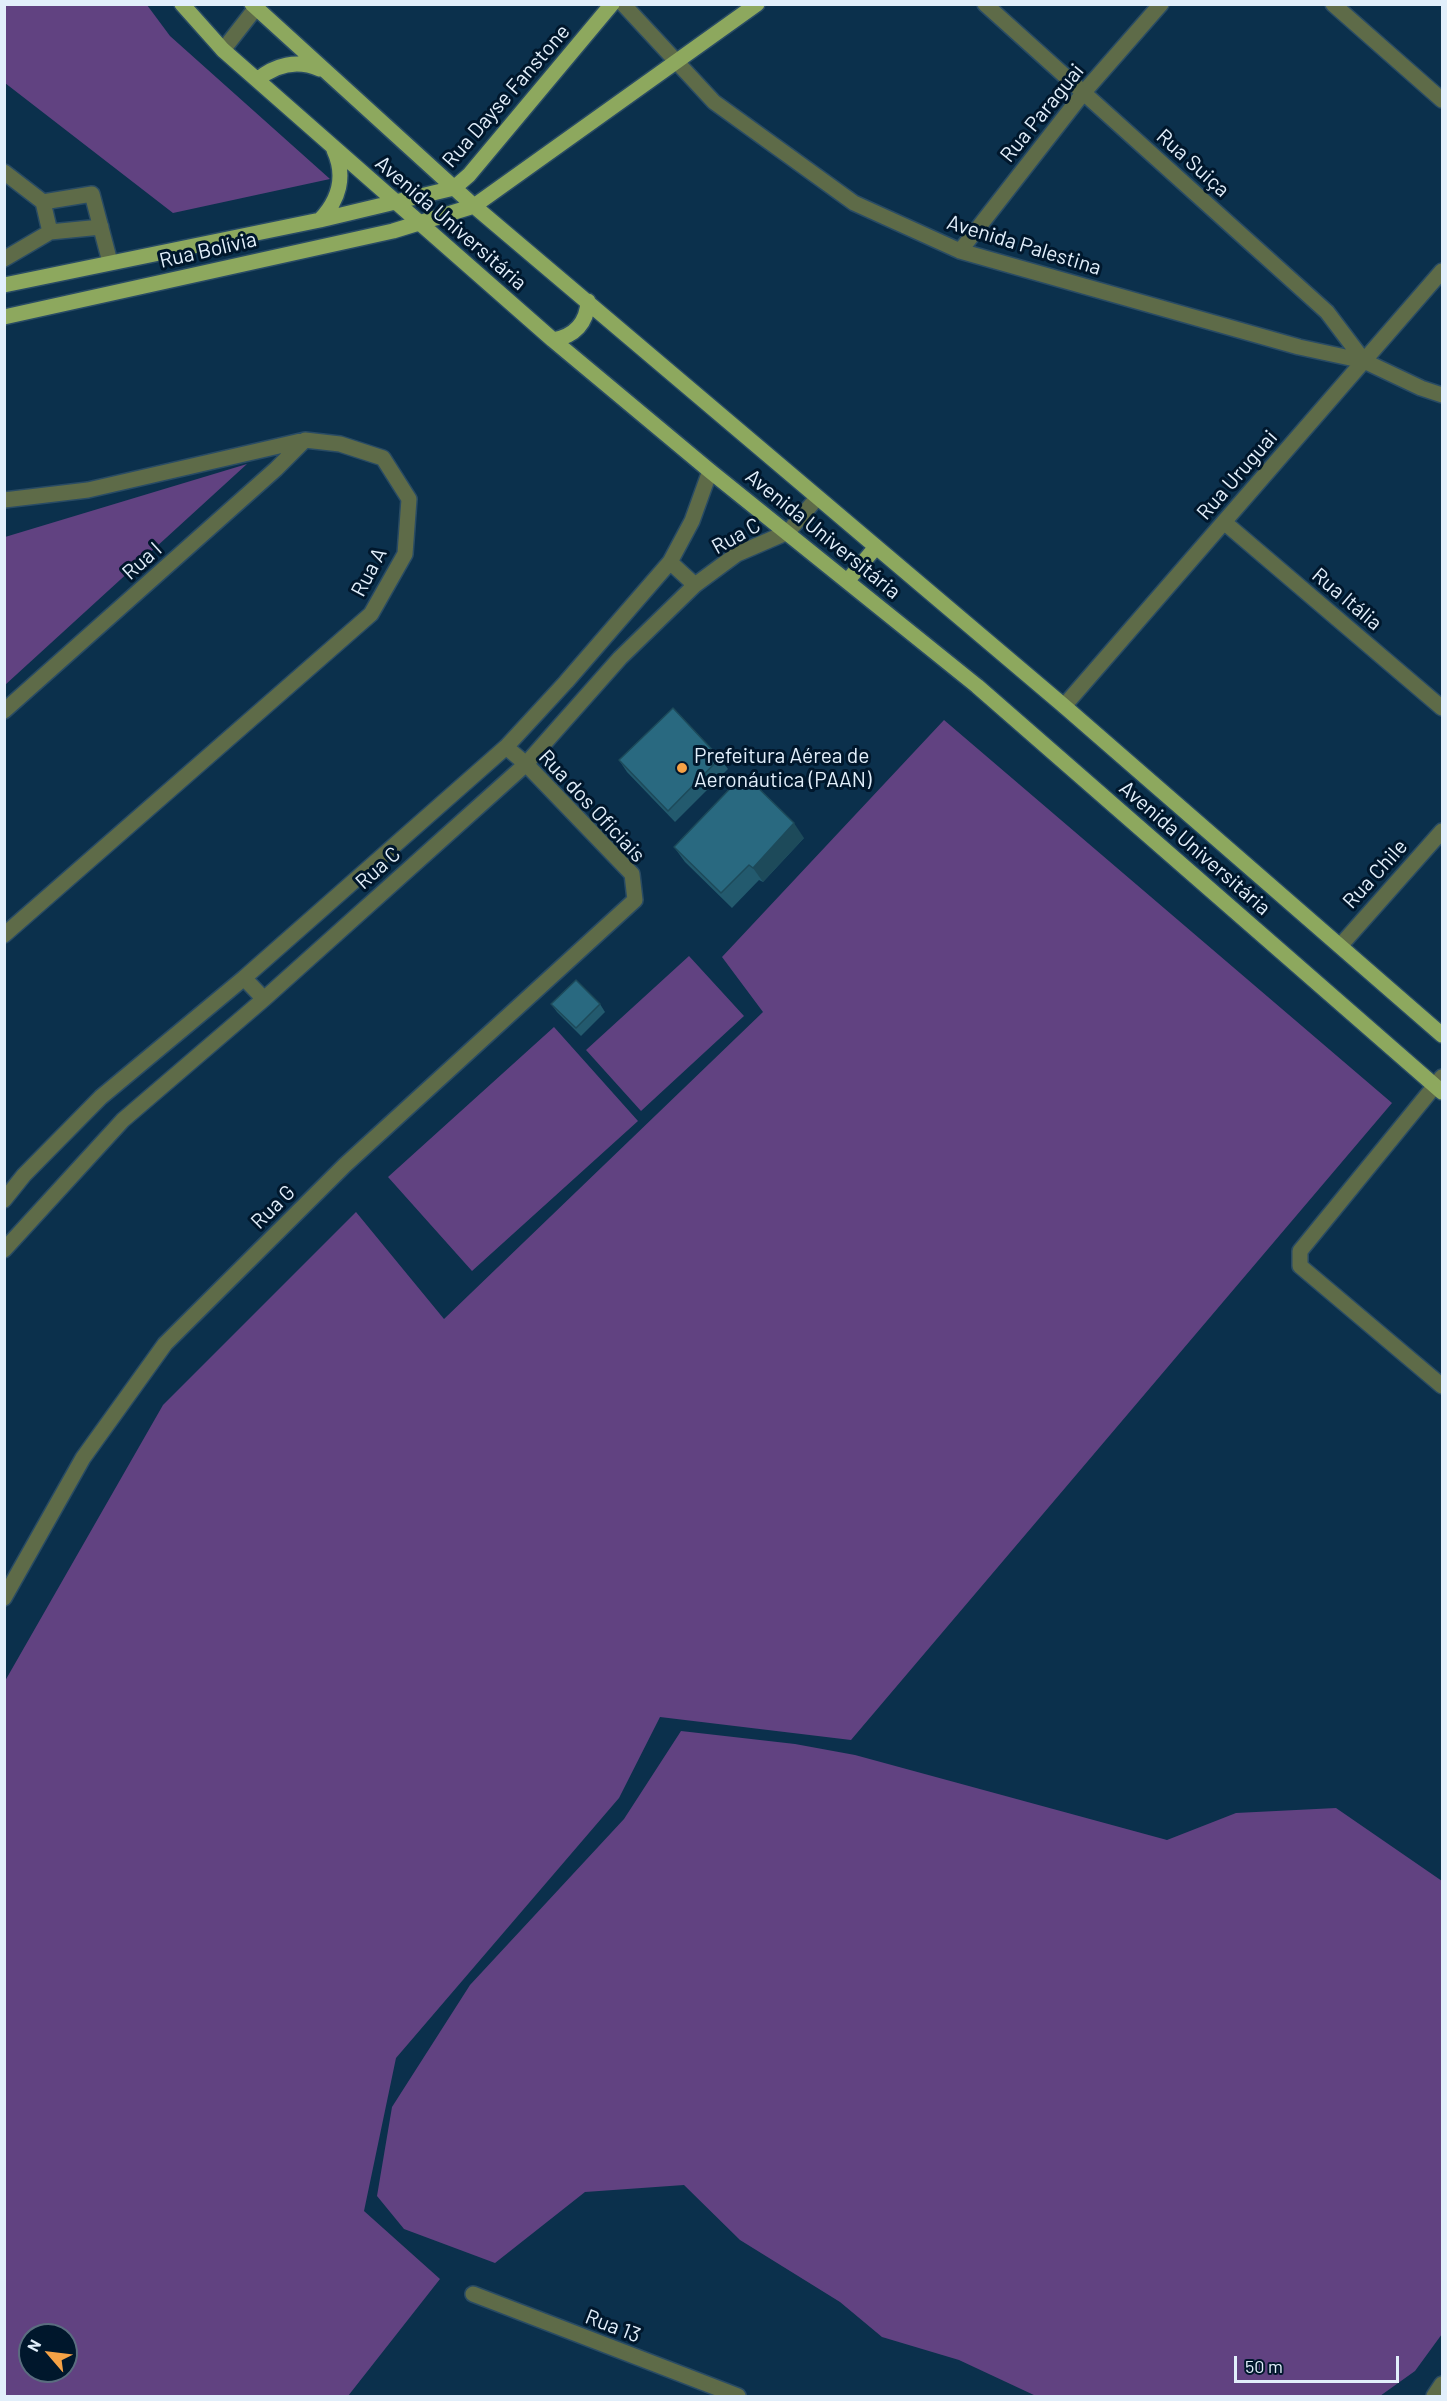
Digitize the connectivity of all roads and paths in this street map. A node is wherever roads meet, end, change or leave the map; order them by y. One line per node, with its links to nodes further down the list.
1 (182, 4): 9 (main road, Avenida Universitária)
2 (612, 4): 17 (main road, Rua Dayse Fanstone)
3 (623, 4): 10 (street, Avenida Palestina)
4 (757, 4): 10 (main road, Rua Bolívia)
5 (985, 4): 13 (street, Rua Suiça)
6 (1161, 4): 13 (street, Rua Paraguai)
7 (1333, 4): 14 (street)
8 (256, 6): 9 (street); 11 (main road, Avenida Universitária)
9 (222, 50): 12 (main road, Avenida Universitária)
10 (678, 63): 20 (main road, Rua Bolívia); 25 (street, Avenida Palestina)
11 (325, 72): 12 (main road); 17 (main road, Avenida Universitária)
12 (256, 80): 15 (main road, Avenida Universitária)
13 (1084, 92): 25 (street, Rua Paraguai); 33 (street, Rua Suiça)
14 (1443, 100)
15 (333, 147): 19 (main road, Avenida Universitária); 21 (main road)
16 (4, 172): 18 (street)
17 (454, 188): 19 (main road, Rua Bolívia); 20 (main road, Avenida Universitária)
18 (43, 202): 23 (street); 24 (street)
19 (397, 203): 21 (main road, Rua Bolívia); 22 (main road, Avenida Universitária)
20 (474, 206): 22 (main road, Rua Bolívia); 30 (main road, Avenida Universitária)
21 (320, 220): 27 (main road, Rua Bolívia)
22 (420, 224): 31 (main road, Rua Bolívia); 32 (main road, Avenida Universitária)
23 (101, 227): 24 (street); 27 (street)
24 (50, 232): 26 (street)
25 (960, 251): 33 (street, Avenida Palestina)
26 (4, 259)
27 (110, 262): 29 (main road, Rua Bolívia)
28 (1443, 271): 33 (street, Rua Uruguai)
29 (4, 285)
30 (588, 301): 32 (main road); 39 (main road, Avenida Universitária)
31 (4, 317)
32 (554, 340): 38 (main road, Avenida Universitária)
33 (1364, 362): 34 (street, Avenida Palestina); 41 (street, Rua Uruguai)
34 (1420, 388): 35 (street, Avenida Palestina); 36 (street)
35 (1443, 395)
36 (1443, 407)
37 (305, 440): 40 (street, Rua A); 53 (street, Rua I); 58 (street, Rua A)
38 (710, 471): 42 (main road, Avenida Universitária); 44 (street, Rua C)
39 (817, 498): 42 (street); 43 (main road, Avenida Universitária)
40 (4, 500)
41 (1224, 522): 51 (street, Rua Uruguai); 52 (street, Rua Itália)
42 (788, 532): 45 (main road, Avenida Universitária); 46 (street, Rua C)
43 (876, 547): 45 (main road); 51 (main road, Avenida Universitária)
44 (670, 562): 46 (street); 47 (street, Rua C)
45 (848, 580): 63 (main road, Avenida Universitária)
46 (695, 585): 48 (street, Rua C)
47 (602, 640): 48 (street); 49 (street, Rua C)
48 (620, 658): 50 (street, Rua C)
49 (566, 682): 50 (street); 54 (street, Rua C)
50 (583, 698): 55 (street, Rua C)
51 (1064, 706): 59 (main road, Avenida Universitária)
52 (1443, 708)
53 (4, 711)
54 (506, 747): 55 (street, Rua dos Oficiais); 60 (street, Rua C)
55 (526, 764): 57 (street, Rua dos Oficiais); 61 (street, Rua C)
56 (1443, 831): 59 (street, Rua Chile)
57 (635, 900): 67 (street, Rua G)
58 (4, 935)
59 (1340, 946): 62 (main road, Avenida Universitária)
60 (244, 978): 61 (street); 64 (street, Rua C)
61 (264, 999): 65 (street, Rua C)
62 (1443, 1035)
63 (1440, 1085): 66 (street)
64 (4, 1200)
65 (4, 1250)
66 (1443, 1386)
67 (4, 1598)
68 (473, 2294): 70 (street, Rua 13)
69 (1443, 2384): 71 (street)
70 (738, 2397)
71 (1434, 2397)

